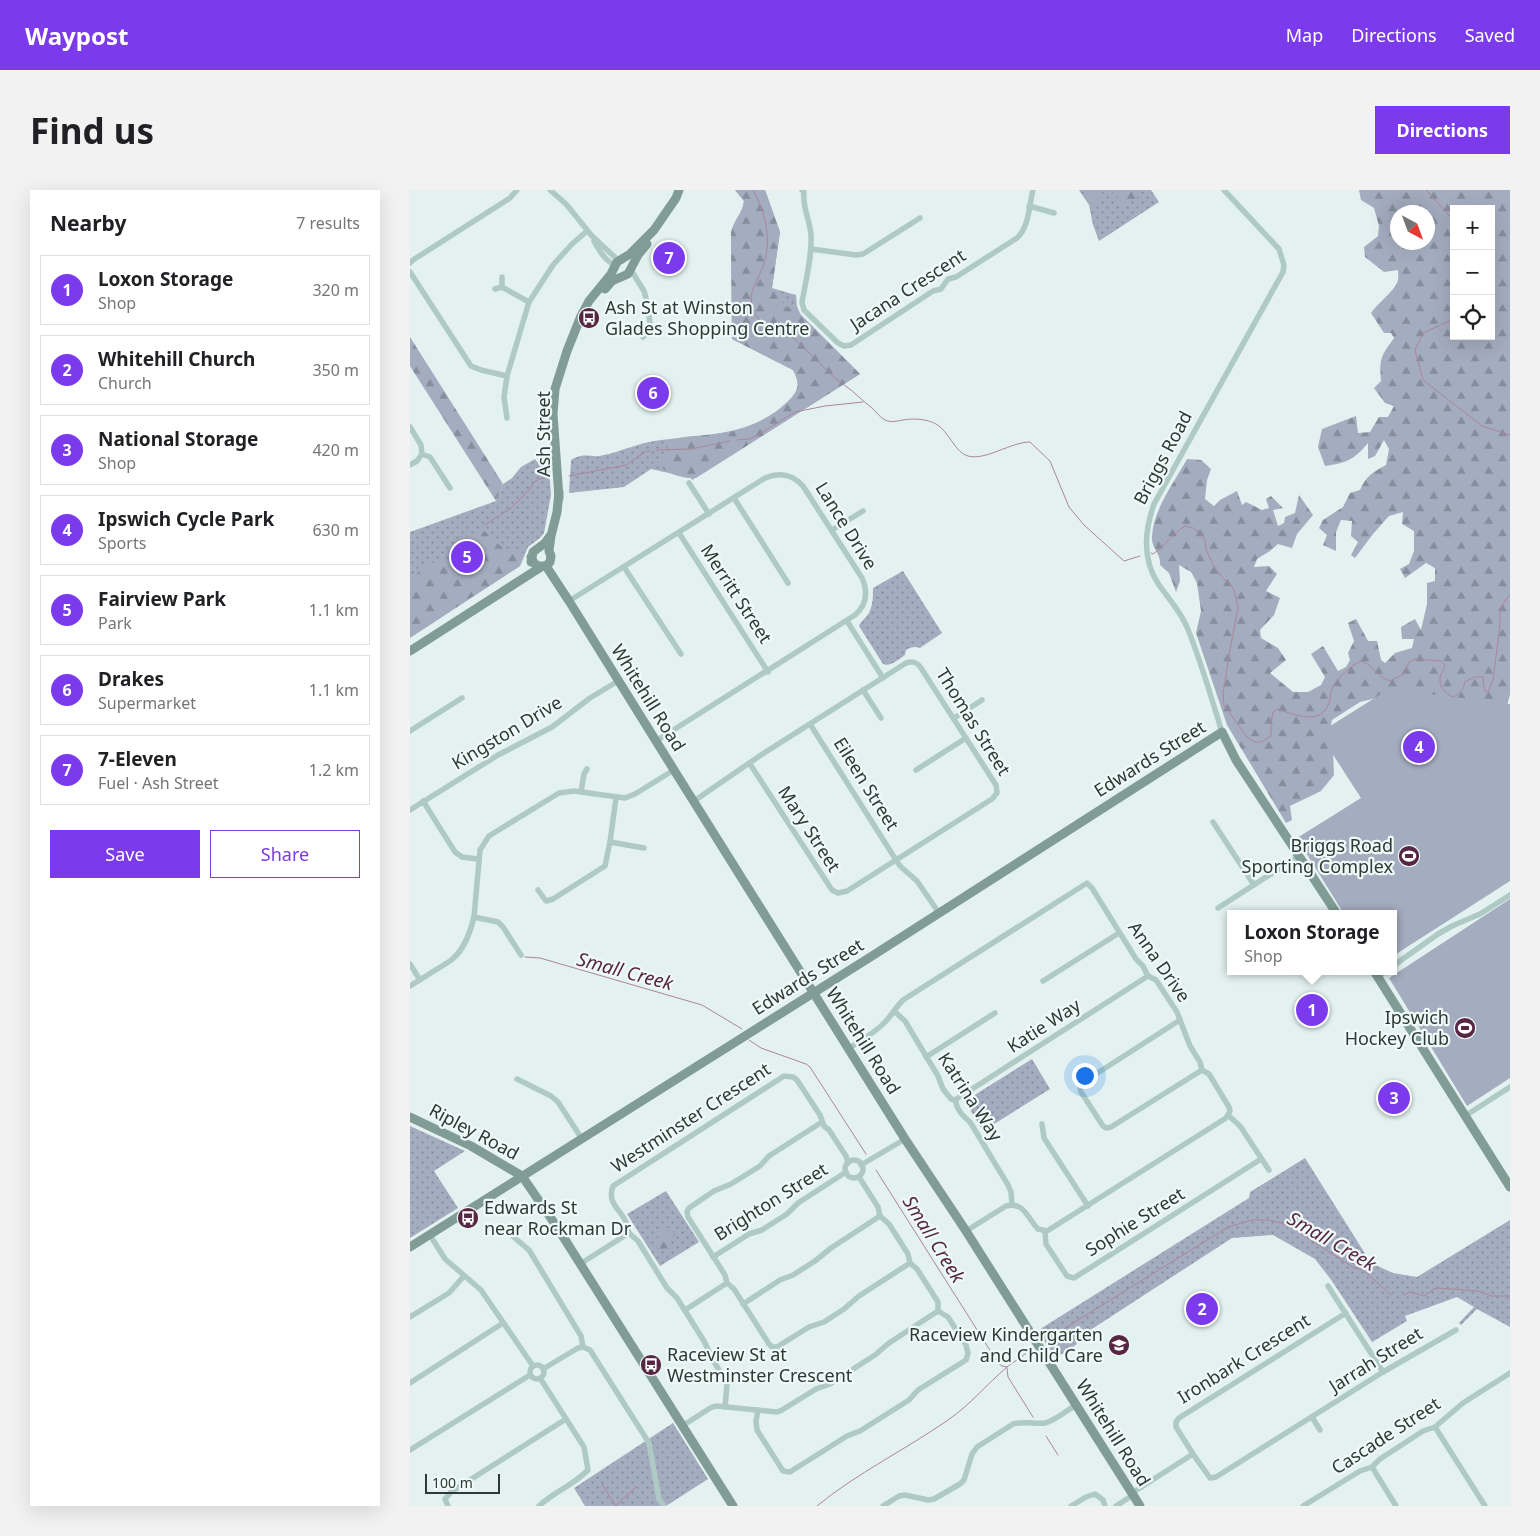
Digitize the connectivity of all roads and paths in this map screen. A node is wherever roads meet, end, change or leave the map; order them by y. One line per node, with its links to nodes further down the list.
1 (517, 190): 13 (street)
2 (550, 190): 11 (street)
3 (811, 190): 6 (street)
4 (1033, 190): 8 (street, Jacana Crescent)
5 (1224, 190): 57 (street, Briggs Road)
6 (803, 191): 12 (street, Jacana Crescent)
7 (678, 194): 14 (main road, Ash Street); 16 (main road, Ash Street)
8 (1029, 206): 9 (street); 12 (street, Jacana Crescent)
9 (1054, 213)
10 (920, 218): 12 (street)
11 (587, 231): 14 (street); 20 (street)
12 (811, 249)
13 (410, 263)
14 (618, 263): 16 (main road); 16 (main road); 21 (main road, Ash Street)
15 (410, 272): 23 (street)
16 (628, 272): 21 (main road, Ash Street); 22 (street)
17 (502, 277): 18 (street)
18 (502, 287): 19 (street); 20 (street)
19 (495, 289)
20 (529, 302): 23 (street)
21 (576, 330): 35 (main road, Ash Street)
22 (643, 337)
23 (508, 376): 24 (street)
24 (507, 418)
25 (410, 427): 26 (street)
26 (422, 454): 27 (street); 29 (street)
27 (410, 465)
28 (689, 483): 32 (street)
29 (450, 488)
30 (734, 498): 32 (street, Lance Drive); 33 (street, Lance Drive); 42 (street)
31 (863, 511): 33 (street)
32 (709, 514): 34 (street, Lance Drive)
33 (832, 530): 44 (street, Lance Drive)
34 (679, 533): 40 (street, Lance Drive); 47 (street, Merritt Street)
35 (551, 536): 36 (main road); 37 (main road, Ash Street)
36 (540, 547): 37 (main road); 38 (main road)
37 (550, 551): 39 (main road)
38 (532, 557): 39 (main road); 41 (main road)
39 (544, 566): 41 (main road); 43 (main road, Whitehill Road)
40 (624, 567): 43 (street, Lance Drive); 46 (street)
41 (523, 578): 45 (main road)
42 (788, 583)
43 (570, 601): 49 (main road, Whitehill Road)
44 (847, 621): 47 (street, Lance Drive); 48 (street)
45 (410, 651)
46 (681, 654)
47 (768, 672): 59 (street, Lance Drive)
48 (883, 678): 50 (street, Thomas Street); 54 (street, Thomas Street)
49 (618, 681): 59 (main road, Whitehill Road); 66 (street, Kingston Drive)
50 (863, 690): 53 (street); 55 (street, Thomas Street)
51 (462, 698): 56 (street)
52 (982, 700): 54 (street)
53 (880, 718)
54 (954, 718): 58 (street, Thomas Street)
55 (810, 724): 60 (street, Thomas Street); 74 (street, Eileen Street)
56 (410, 731)
57 (1222, 732): 72 (main road, Briggs Road); 80 (main road, Edwards Street)
58 (966, 738): 63 (street); 74 (street, Thomas Street)
59 (656, 741): 62 (main road, Whitehill Road)
60 (750, 764): 67 (street, Thomas Street); 74 (street, Mary Street)
61 (588, 769): 64 (street)
62 (674, 770): 65 (street); 67 (main road, Whitehill Road)
63 (916, 770)
64 (581, 792): 65 (street); 73 (street)
65 (616, 798): 70 (street)
66 (423, 801): 68 (street, Kingston Drive); 73 (street)
67 (694, 802): 91 (main road, Whitehill Road)
68 (410, 810)
69 (1213, 822): 75 (street)
70 (610, 842): 71 (street); 76 (street)
71 (644, 848)
72 (1299, 856): 75 (street); 79 (main road, Briggs Road)
73 (478, 859): 81 (street)
74 (896, 860): 80 (street)
75 (1254, 884): 78 (street)
76 (538, 890)
77 (1510, 895): 84 (street)
78 (1218, 908)
79 (1334, 910)
80 (939, 913): 91 (main road, Edwards Street)
81 (474, 917): 83 (street); 88 (street)
82 (1119, 933): 87 (street, Anna Drive); 89 (street); 92 (street, Anna Drive)
83 (521, 955)
84 (1397, 963)
85 (410, 964): 88 (street)
86 (1377, 975): 102 (main road)
87 (1148, 976): 94 (street, Anna Drive); 100 (street, Katie Way)
88 (420, 980): 90 (street)
89 (1043, 981)
90 (410, 986)
91 (813, 992): 95 (main road, Whitehill Road); 106 (main road, Edwards Street)
92 (894, 1010): 95 (street, Anna Drive); 96 (street, Katrina Way)
93 (995, 1012): 96 (street)
94 (1180, 1020): 97 (street, Anna Drive); 97 (street)
95 (849, 1048): 107 (main road, Whitehill Road)
96 (926, 1057): 100 (street, Katrina Way)
97 (1202, 1070): 101 (street, Anna Drive)
98 (517, 1079): 106 (street)
99 (1510, 1087): 102 (street)
100 (955, 1100): 119 (street, Katrina Way)
101 (1228, 1115): 109 (street); 120 (street)
102 (1465, 1116): 117 (main road)
103 (410, 1117): 108 (main road, Ripley Road)
104 (822, 1122): 110 (street, Westminster Crescent); 125 (street, Westminster Crescent); 128 (street)
105 (1042, 1124): 120 (street)
106 (582, 1139): 115 (main road, Edwards Street)
107 (905, 1139): 111 (street); 122 (main road, Whitehill Road)
108 (471, 1146): 112 (main road, Ripley Road); 115 (main road)
109 (1261, 1160): 113 (street); 123 (street, Sophie Street)
110 (848, 1163): 111 (street); 114 (street)
111 (861, 1164): 116 (street)
112 (507, 1167): 115 (main road, Ripley Road); 118 (main road)
113 (1269, 1170)
114 (846, 1172): 116 (street); 128 (street, Brighton Street)
115 (524, 1175): 118 (main road, Edwards Street); 130 (main road)
116 (859, 1177): 121 (street)
117 (1510, 1187)
118 (501, 1189): 126 (main road, Edwards Street)
119 (1012, 1205): 122 (street); 123 (street)
120 (1088, 1206): 123 (street)
121 (880, 1216): 129 (street); 134 (street)
122 (966, 1231): 149 (main road, Whitehill Road)
123 (1045, 1232)
124 (509, 1233): 141 (street)
125 (629, 1233): 130 (street); 135 (street)
126 (430, 1235): 127 (main road, Edwards Street); 131 (street)
127 (410, 1247)
128 (713, 1257): 132 (street)
129 (910, 1263): 134 (street); 136 (street)
130 (580, 1264): 154 (main road)
131 (464, 1276): 138 (street); 139 (street)
132 (727, 1283): 134 (street); 135 (street)
133 (1328, 1286): 137 (street)
134 (743, 1304)
135 (685, 1310): 150 (street)
136 (938, 1310): 151 (street); 151 (street)
137 (1346, 1313): 144 (street); 158 (street, Ironbark Crescent)
138 (410, 1317)
139 (503, 1323): 142 (street); 148 (street)
140 (1456, 1330): 144 (street, Jarrah Street)
141 (583, 1347): 143 (street); 163 (street)
142 (533, 1366): 143 (street); 146 (street)
143 (543, 1370): 147 (street)
144 (1383, 1372): 152 (street, Jarrah Street)
145 (1510, 1373): 155 (street, Cascade Street)
146 (530, 1375): 147 (street); 157 (street)
147 (540, 1378): 153 (street)
148 (410, 1383)
149 (1076, 1404): 160 (main road, Whitehill Road); 165 (street)
150 (725, 1407): 151 (street); 154 (street)
151 (758, 1410)
152 (1312, 1417): 156 (street); 158 (street, Jarrah Street)
153 (566, 1419): 161 (street); 162 (street)
154 (682, 1426): 164 (main road)
155 (1435, 1427): 159 (street, Cascade Street); 172 (street)
156 (1320, 1430)
157 (410, 1450)
158 (1193, 1454): 160 (street)
159 (1372, 1467): 170 (street, Cascade Street); 171 (street)
160 (1132, 1494): 168 (street); 169 (main road, Whitehill Road)
161 (448, 1506)
162 (539, 1506)
163 (664, 1506)
164 (733, 1506)
165 (883, 1506)
166 (1071, 1506): 167 (street)
167 (1105, 1506)
168 (1116, 1506)
169 (1140, 1506)
170 (1303, 1506)
171 (1396, 1506)
172 (1485, 1506)

